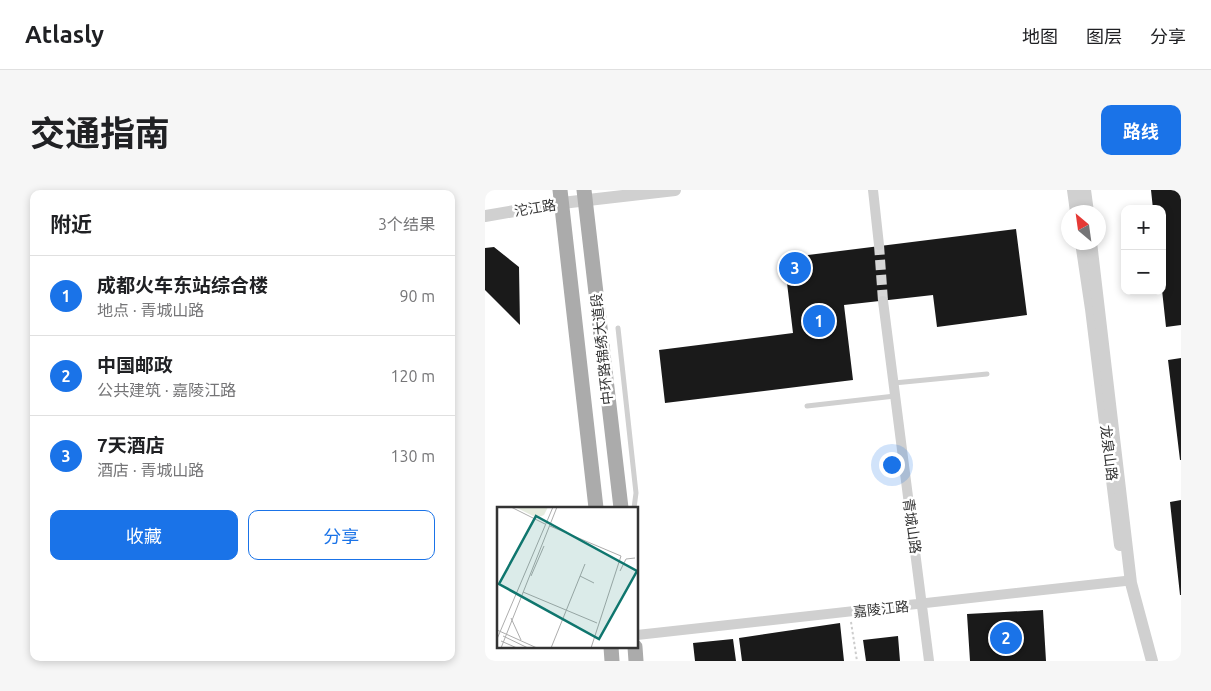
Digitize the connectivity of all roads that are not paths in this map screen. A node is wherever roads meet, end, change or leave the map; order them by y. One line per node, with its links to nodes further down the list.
1 (675, 190): 5 (street)
2 (873, 190): 11 (street)
3 (1071, 190): 7 (street); 8 (street)
4 (1085, 190): 9 (street)
5 (585, 195): 6 (street, 沱江路); 23 (main road, 中环路锦绣大道段)
6 (561, 197): 10 (street, 沱江路); 22 (main road, 中环路锦绣大道段)
7 (1071, 205)
8 (1074, 205)
9 (1086, 205)
10 (485, 216)
11 (879, 246)
12 (1076, 250): 21 (street)
13 (1082, 250): 21 (street, 龙泉山路)
14 (1092, 250): 34 (street, bridge)
15 (883, 301): 18 (street, 青城山路)
16 (618, 328): 24 (lane)
17 (987, 374): 18 (lane)
18 (893, 384): 19 (street, 青城山路)
19 (895, 396): 20 (lane); 26 (street, 青城山路)
20 (807, 406)
21 (1109, 453): 25 (street, 龙泉山路)
22 (596, 507)
23 (621, 507)
24 (635, 507)
25 (1125, 581): 26 (street, 嘉陵江路); 33 (street, 龙泉山路)
26 (923, 605): 27 (street, 嘉陵江路); 32 (street, 青城山路)
27 (639, 635)
28 (611, 648): 30 (main road)
29 (635, 648): 31 (main road)
30 (613, 661)
31 (637, 661)
32 (929, 661)
33 (1146, 661)
34 (1152, 661)

